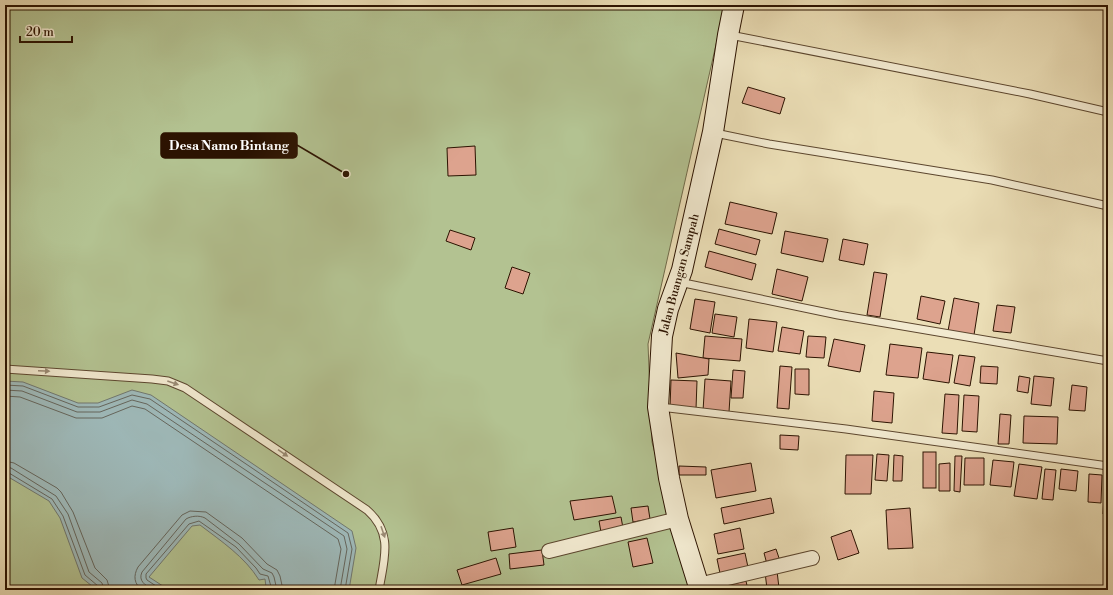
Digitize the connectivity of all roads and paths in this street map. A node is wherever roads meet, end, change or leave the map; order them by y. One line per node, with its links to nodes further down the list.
1 (734, 5): 2 (street, Jalan Buangan Sampah)
2 (728, 35): 3 (lane); 4 (street, Jalan Buangan Sampah)
3 (1108, 112)
4 (713, 132): 5 (lane); 6 (street, Jalan Buangan Sampah)
5 (1108, 206)
6 (678, 282): 7 (lane); 9 (street, Jalan Buangan Sampah)
7 (1108, 361)
8 (5, 369): 15 (lane, one-way to 15)
9 (658, 407): 10 (lane); 11 (street, Jalan Buangan Sampah)
10 (1108, 466)
11 (678, 519): 12 (street); 14 (street, Jalan Buangan Sampah)
12 (549, 551)
13 (812, 558): 14 (street)
14 (699, 588)
15 (379, 590)

